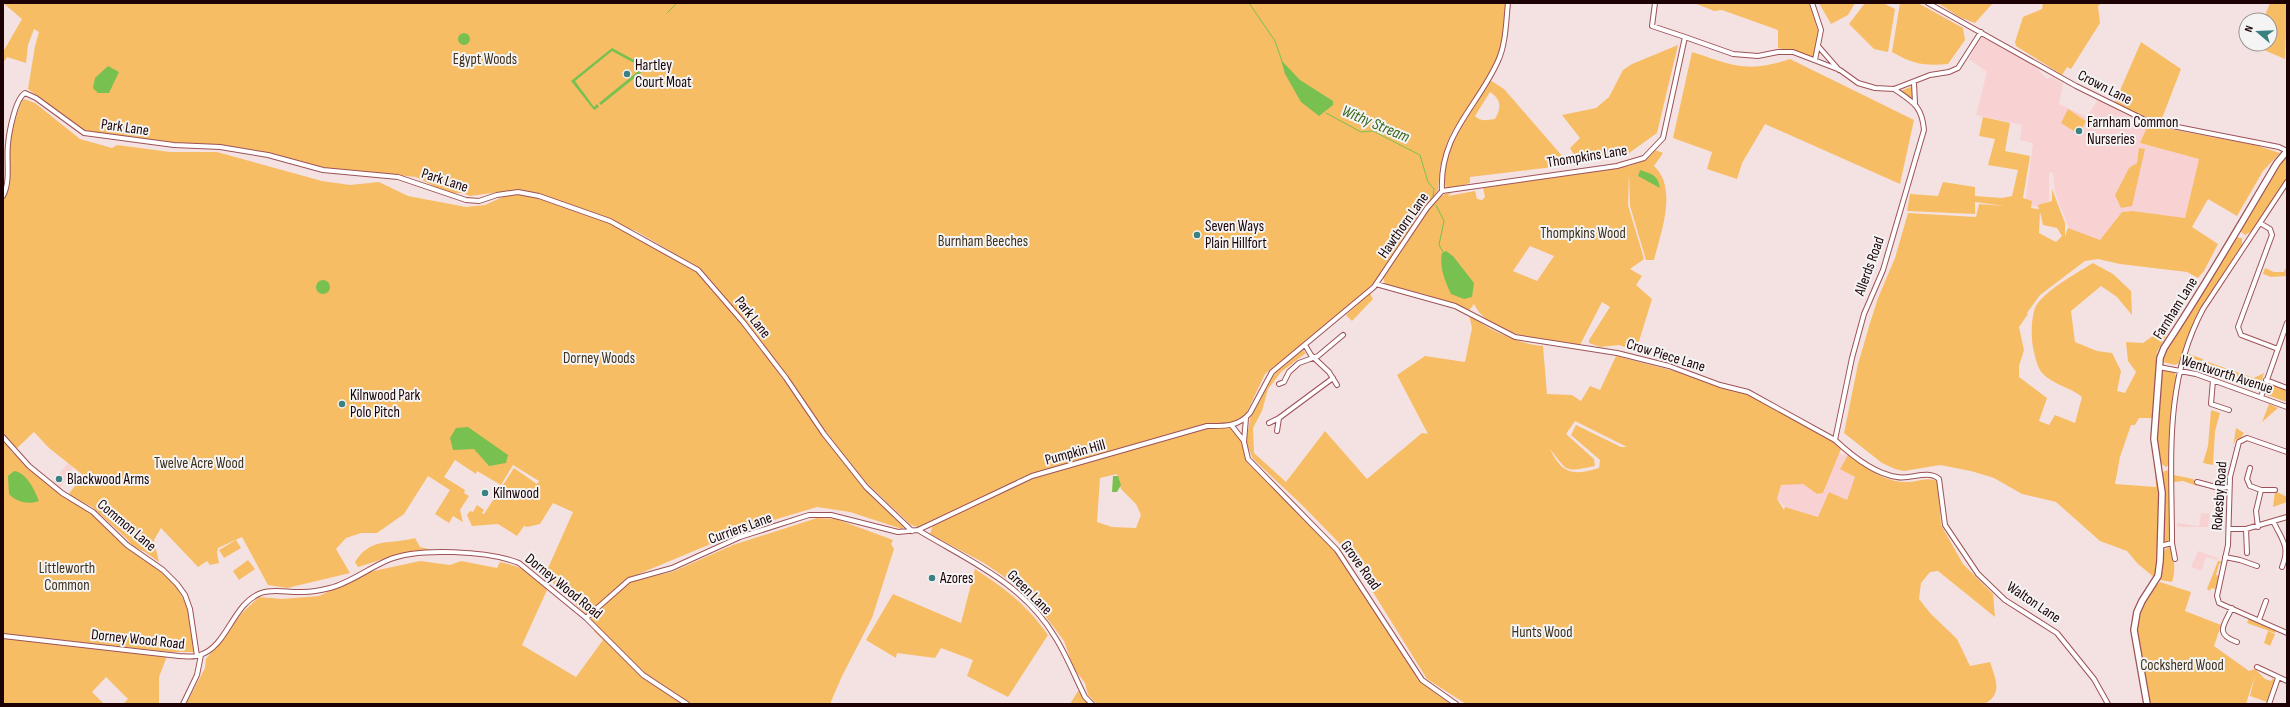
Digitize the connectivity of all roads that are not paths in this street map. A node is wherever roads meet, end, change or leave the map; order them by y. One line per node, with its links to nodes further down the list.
1 (1508, 3): 15 (street, Hawthorn Lane)
2 (1655, 3): 6 (street)
3 (1812, 3): 7 (street)
4 (1928, 3): 5 (street, Crown Lane)
5 (1981, 32): 10 (street); 13 (street, Crown Lane)
6 (1685, 37): 8 (street); 15 (street, Thompkins Lane)
7 (1818, 46): 8 (street); 9 (street)
8 (1815, 60): 9 (street)
9 (1840, 70): 11 (street)
10 (1914, 83): 11 (street); 12 (street, Allerds Road)
11 (1894, 89): 12 (street)
12 (1915, 103): 41 (street, Allerds Road)
13 (2287, 151): 24 (street, Farnham Lane)
14 (2287, 182): 17 (street)
15 (1442, 191): 18 (street, Hawthorn Lane)
16 (3, 196): 56 (street, Park Lane)
17 (2260, 223): 22 (street); 25 (street)
18 (1376, 284): 21 (street, Hawthorn Lane); 41 (street, Crow Piece Lane)
19 (2287, 323): 22 (street)
20 (1343, 336): 23 (street)
21 (1306, 346): 23 (street); 35 (street, Hawthorn Lane)
22 (2278, 349): 28 (street)
23 (1313, 356): 26 (street); 29 (street)
24 (2159, 367): 25 (street, Wentworth Avenue); 58 (street, Farnham Lane)
25 (2180, 370): 27 (street, Wentworth Avenue); 57 (street)
26 (1333, 378): 30 (street); 36 (street)
27 (2213, 380): 32 (street, Wentworth Avenue); 34 (street)
28 (2266, 380): 31 (street); 32 (street)
29 (1279, 384)
30 (1337, 385)
31 (2287, 388)
32 (2261, 397): 33 (street, Wentworth Avenue)
33 (2287, 407)
34 (2229, 410)
35 (1246, 418): 38 (street, Pumpkin Hill); 42 (street, Grove Road)
36 (1279, 418): 37 (street); 39 (street)
37 (1269, 423)
38 (1232, 426): 42 (street, Grove Road); 54 (street, Pumpkin Hill)
39 (1277, 431)
40 (3, 437): 72 (street, Common Lane)
41 (1835, 440): 45 (street, Crow Piece Lane)
42 (1244, 442): 79 (street, Grove Road)
43 (2287, 452): 47 (street, Rokesby Road)
44 (2250, 468): 48 (street)
45 (1936, 476): 80 (street, Walton Lane)
46 (2197, 482): 47 (street)
47 (2229, 487): 53 (street, Rokesby Road)
48 (2261, 490): 49 (street); 52 (street)
49 (2275, 490)
50 (2287, 518): 51 (street)
51 (2274, 523): 52 (street); 62 (street)
52 (2258, 527): 55 (street)
53 (2229, 529): 55 (street); 60 (street, Rokesby Road)
54 (918, 530): 56 (street, Curriers Lane); 78 (street, Green Lane)
55 (2246, 530): 59 (street)
56 (912, 531): 67 (street, Curriers Lane)
57 (2172, 543): 58 (street); 61 (street)
58 (2160, 546): 81 (street, Farnham Lane)
59 (2247, 553)
60 (2225, 557): 63 (street); 66 (street, Rokesby Road)
61 (2175, 559)
62 (2286, 559): 64 (street)
63 (2257, 566)
64 (2282, 567)
65 (2266, 601): 68 (street)
66 (2232, 608): 68 (street); 71 (street)
67 (586, 618): 72 (street, Dorney Wood Road); 77 (street, Dorney Wood Road)
68 (2258, 620): 69 (street)
69 (2287, 633)
70 (3, 636): 72 (street, Dorney Wood Road)
71 (2236, 642)
72 (199, 655): 76 (street, Common Lane)
73 (2257, 667): 74 (street)
74 (2278, 678): 75 (street); 82 (street)
75 (2287, 681)
76 (183, 704)
77 (687, 704)
78 (1092, 704)
79 (1456, 704)
80 (2108, 704)
81 (2148, 704)
82 (2269, 704)

